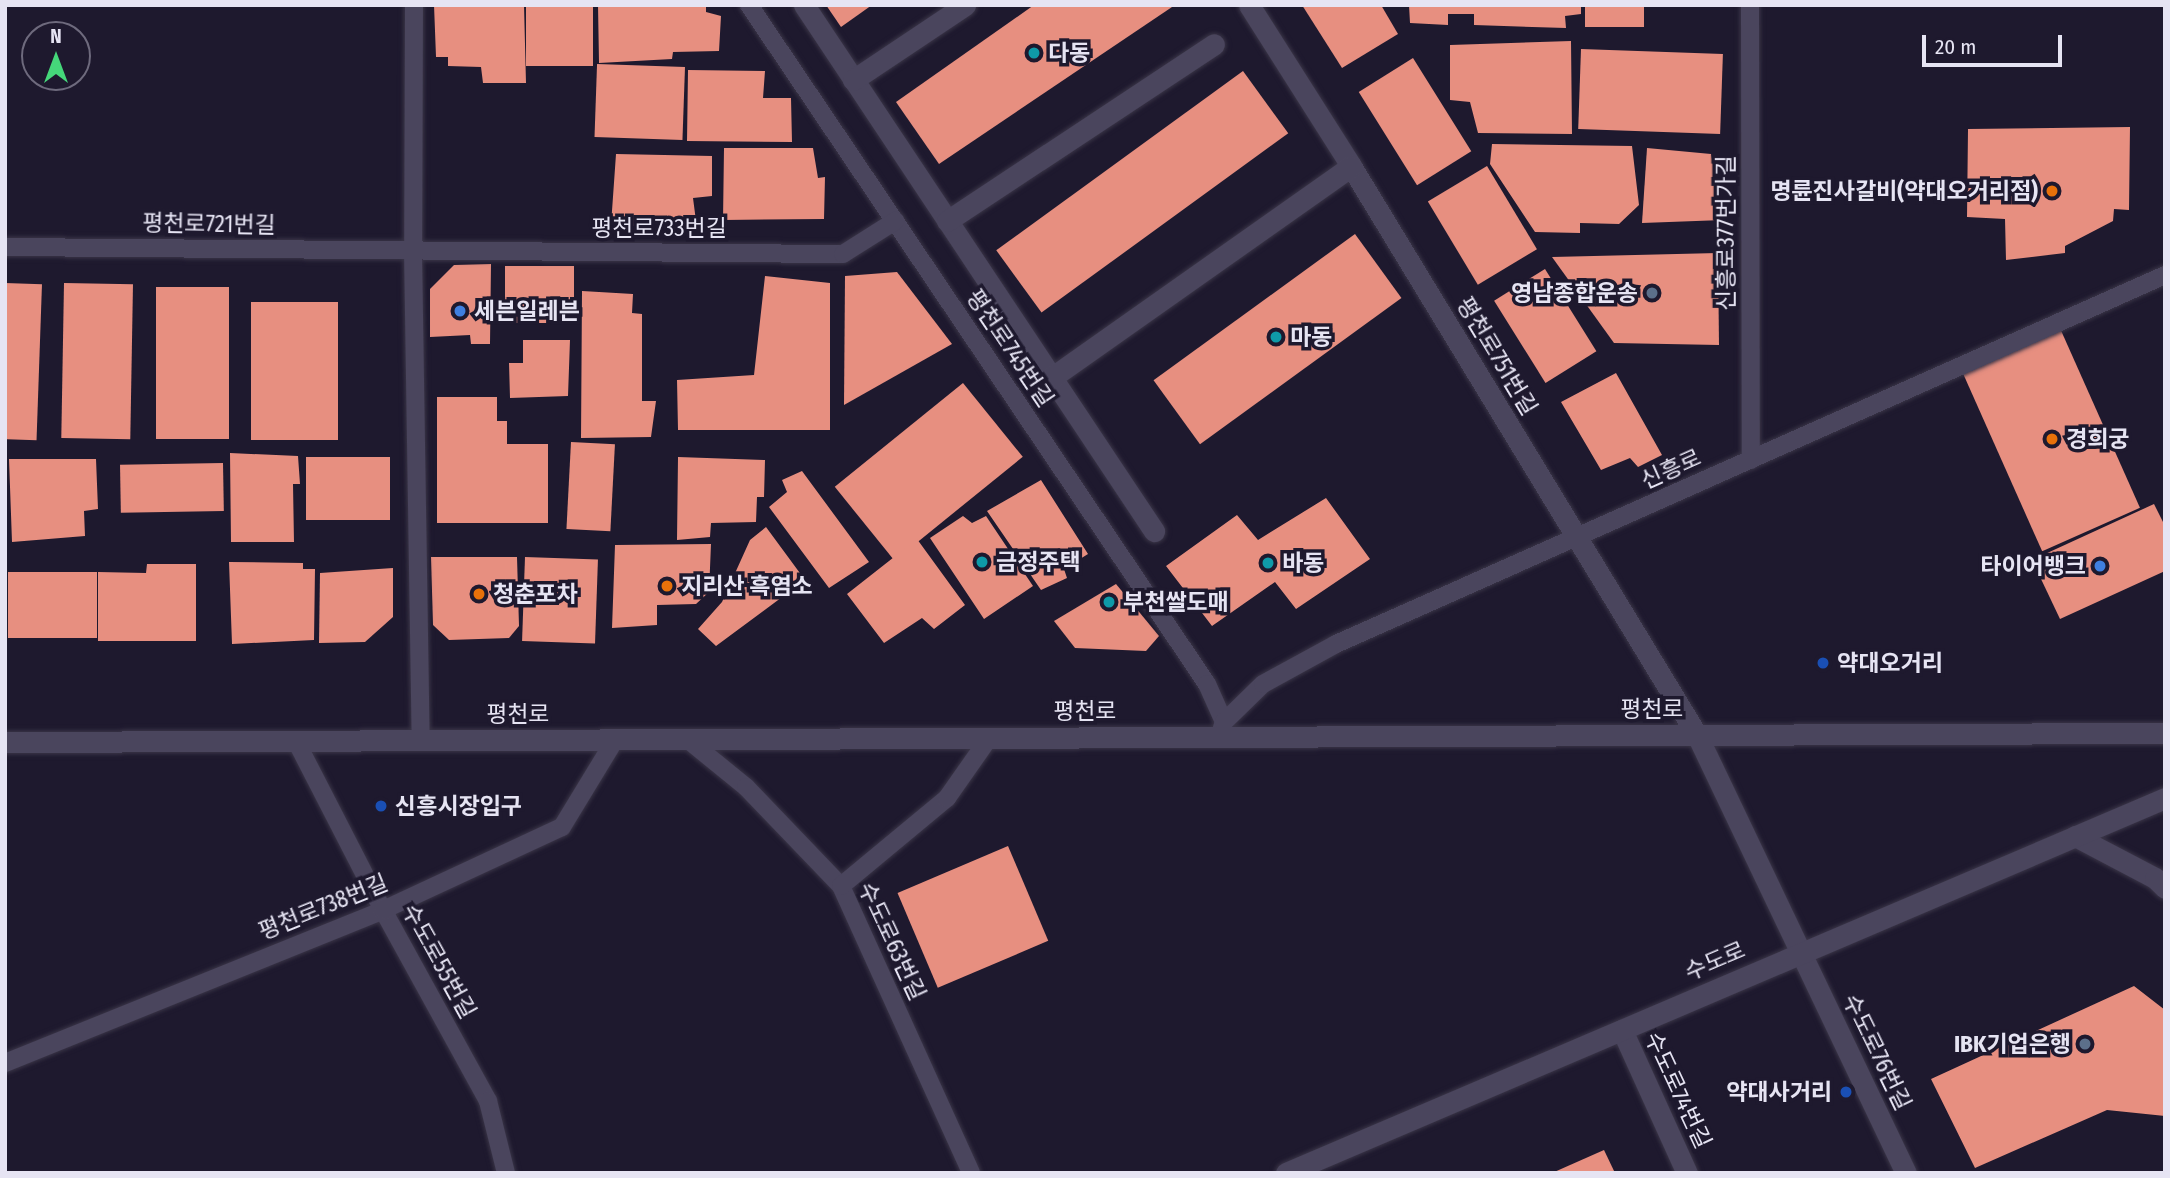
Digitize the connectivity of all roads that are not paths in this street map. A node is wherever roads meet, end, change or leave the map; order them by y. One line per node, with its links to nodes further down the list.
1 (414, 5): 13 (lane)
2 (749, 5): 10 (lane, 평천로745번길)
3 (804, 5): 8 (street)
4 (965, 5): 8 (street)
5 (1249, 5): 9 (street, 평천로751번길)
6 (1750, 5): 16 (lane, 신흥로377번가길)
7 (1214, 44): 11 (street)
8 (853, 80): 11 (street)
9 (1351, 166): 15 (street); 18 (street, 평천로751번길)
10 (895, 221): 13 (lane, 평천로733번길); 19 (lane, 평천로745번길)
11 (947, 221): 15 (street)
12 (5, 247): 13 (lane, 평천로721번길)
13 (413, 251): 26 (lane)
14 (2165, 275): 16 (lane, 신흥로)
15 (1051, 378): 17 (street)
16 (1751, 460): 18 (lane, 신흥로)
17 (1154, 531)
18 (1576, 537): 19 (lane, 신흥로); 21 (street, 평천로751번길)
19 (1222, 729): 21 (street, 평천로); 22 (street, 평천로)
20 (2165, 733): 21 (street, 평천로)
21 (1697, 735): 33 (street, 수도로76번길)
22 (989, 738): 23 (street, 평천로); 30 (lane)
23 (687, 739): 24 (street, 평천로); 30 (lane, 수도로63번길)
24 (615, 740): 26 (street, 평천로); 32 (lane, 평천로738번길)
25 (296, 741): 26 (street, 평천로); 27 (street, 평천로); 32 (lane, 수도로55번길)
26 (421, 741)
27 (5, 742)
28 (2165, 798): 29 (street, 수도로)
29 (2075, 836): 31 (street); 33 (street, 수도로)
30 (841, 886): 37 (lane, 수도로63번길)
31 (2165, 888)
32 (383, 910): 35 (lane, 평천로738번길); 36 (lane, 수도로55번길)
33 (1801, 953): 34 (street, 수도로); 40 (street, 수도로76번길)
34 (1622, 1030): 38 (street, 수도로); 39 (street, 수도로74번길)
35 (5, 1063)
36 (506, 1173)
37 (971, 1173)
38 (1286, 1173)
39 (1688, 1173)
40 (1906, 1173)

